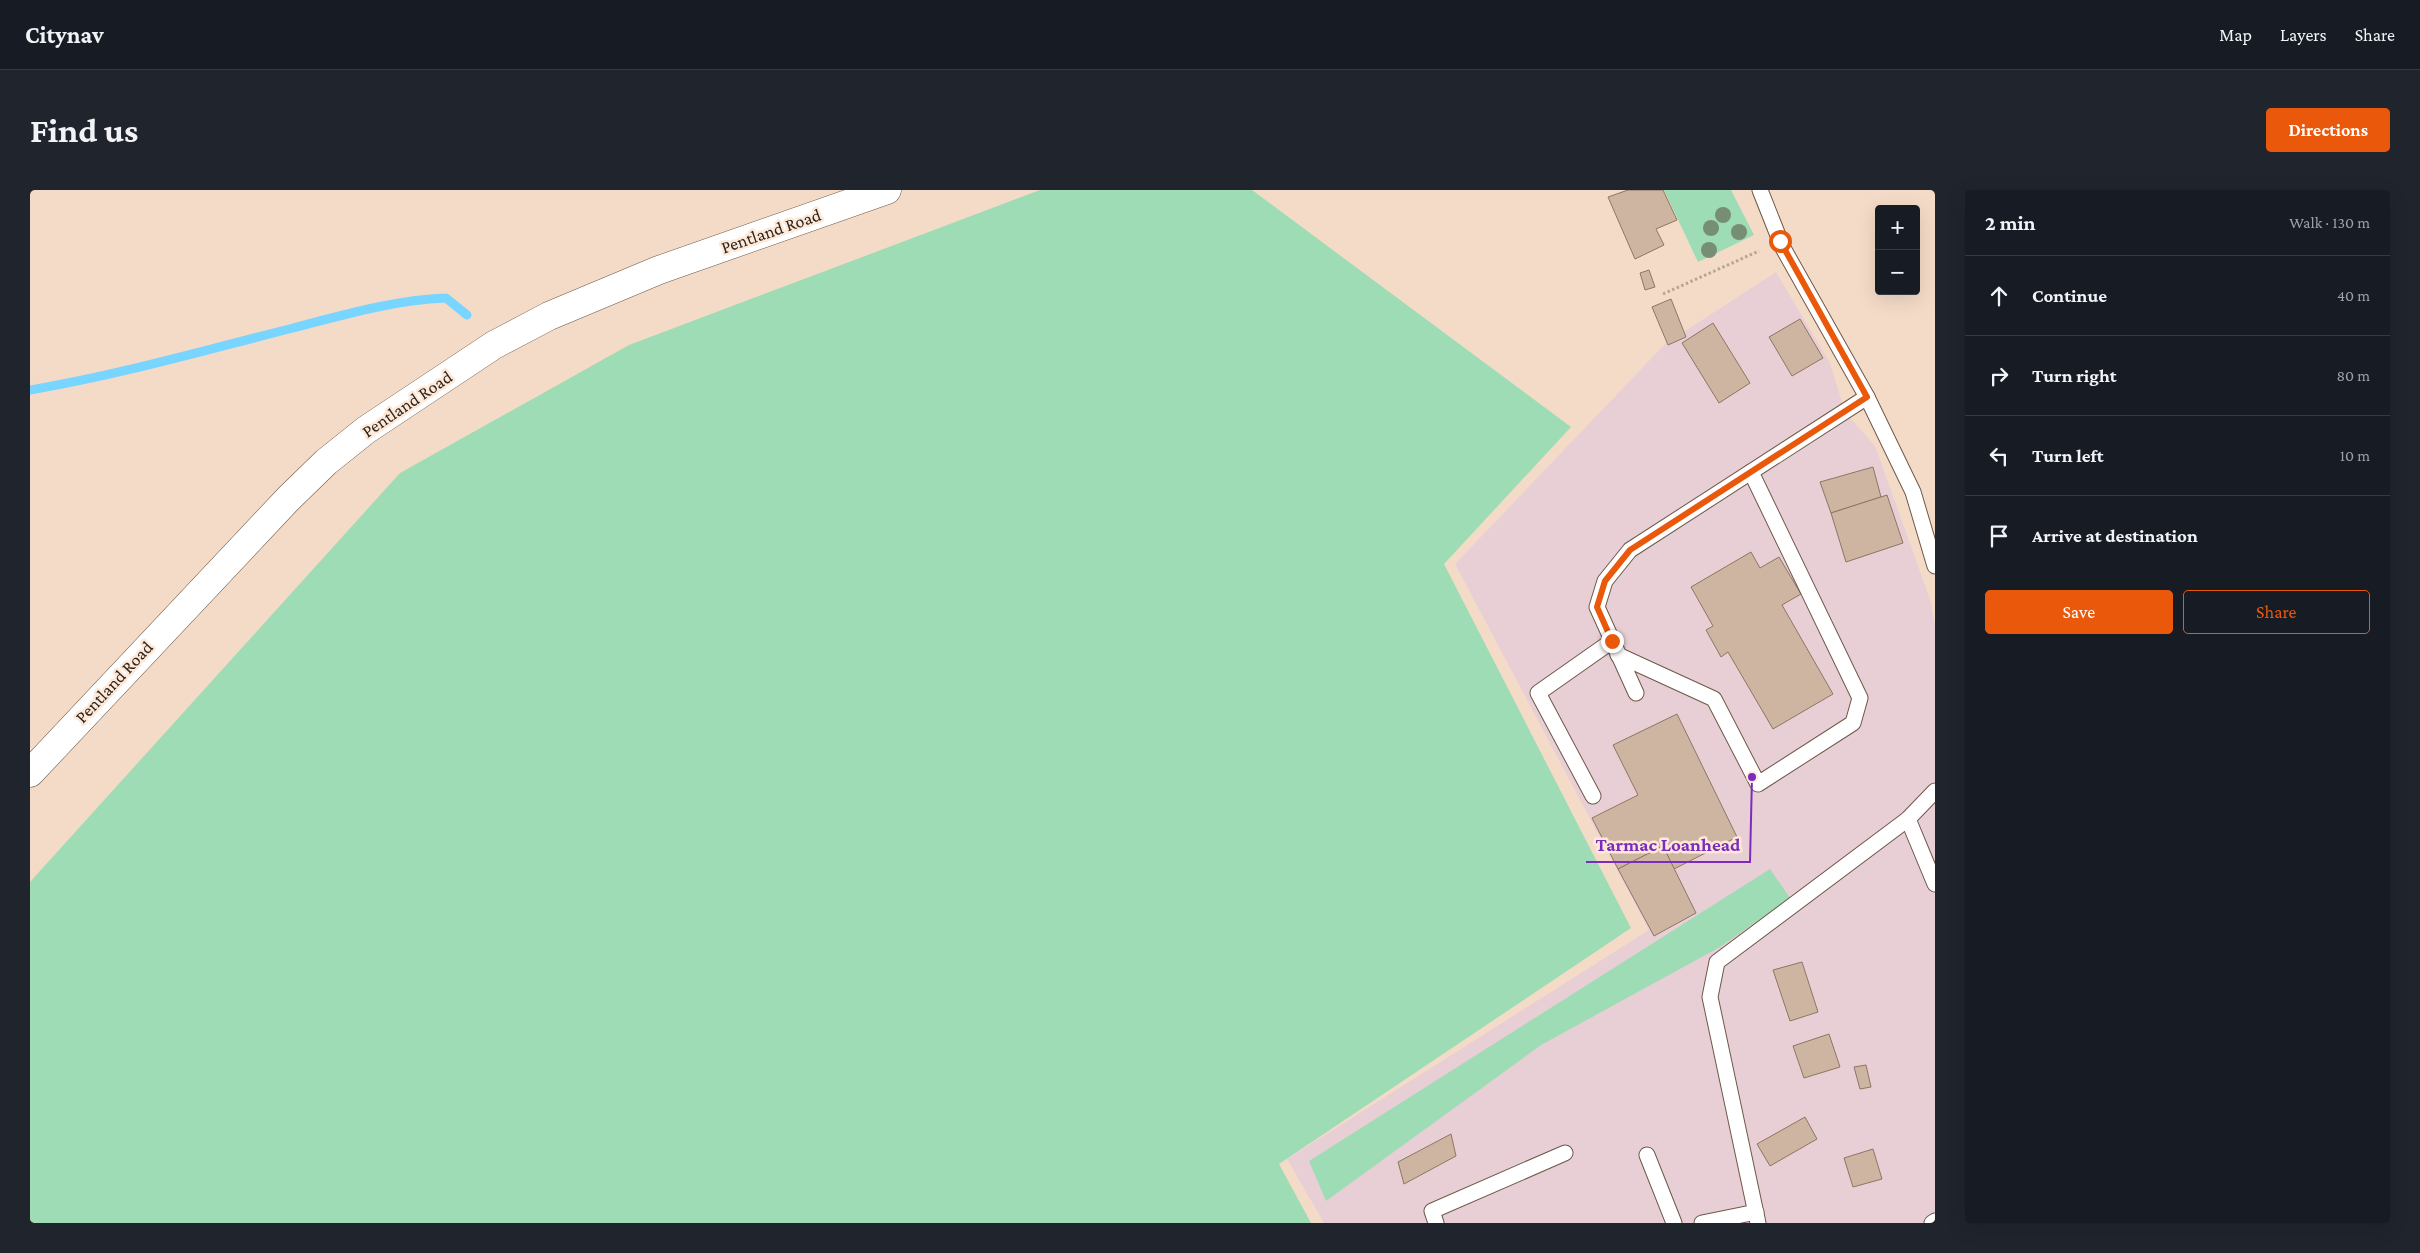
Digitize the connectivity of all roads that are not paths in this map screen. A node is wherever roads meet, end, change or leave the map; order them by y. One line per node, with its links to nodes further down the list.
1 (887, 190): 8 (street, Pentland Road)
2 (1760, 190): 3 (lane)
3 (1867, 397): 4 (lane); 5 (lane)
4 (1751, 472): 6 (lane); 6 (lane)
5 (1935, 566)
6 (1615, 648): 7 (lane); 10 (lane)
7 (1636, 693)
8 (30, 773)
9 (1935, 791): 11 (lane)
10 (1593, 796)
11 (1908, 819): 12 (lane); 15 (lane)
12 (1935, 884)
13 (1565, 1153): 16 (lane)
14 (1647, 1155): 17 (lane)
15 (1757, 1218): 18 (lane)
16 (1436, 1223)
17 (1674, 1223)
18 (1702, 1223)

